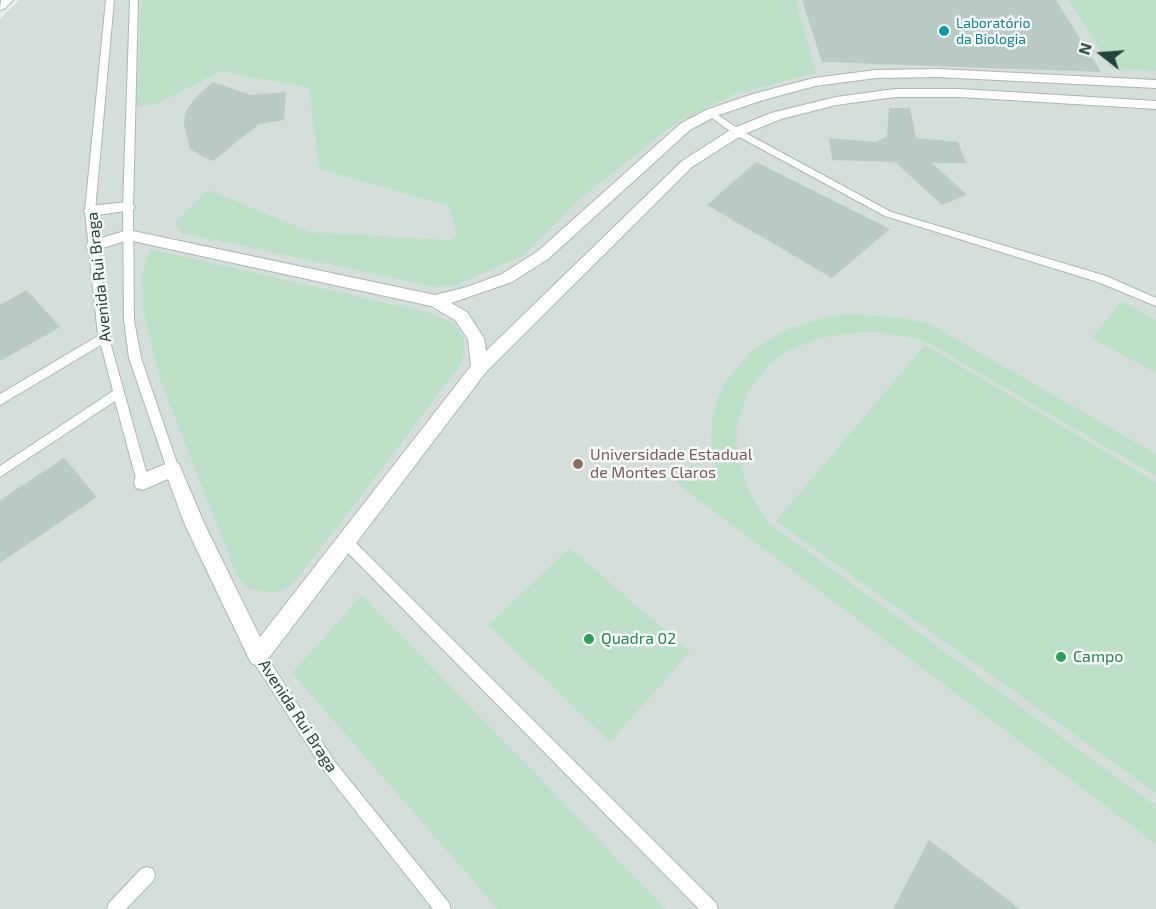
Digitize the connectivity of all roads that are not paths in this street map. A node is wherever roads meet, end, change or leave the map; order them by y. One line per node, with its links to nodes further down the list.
1 (7, 0): 4 (street)
2 (110, 0): 12 (lane, Avenida Rui Braga)
3 (134, 0): 11 (lane, Avenida Rui Braga)
4 (0, 7)
5 (1068, 80): 6 (street); 7 (street); 9 (street)
6 (1156, 84)
7 (1076, 100): 8 (street); 10 (street)
8 (1156, 105)
9 (711, 113): 10 (lane); 15 (street)
10 (737, 132): 16 (lane); 18 (street)
11 (128, 207): 12 (street); 13 (lane, Avenida Rui Braga)
12 (90, 211): 14 (lane, Avenida Rui Braga)
13 (128, 236): 14 (street); 15 (street); 21 (lane, Avenida Rui Braga)
14 (93, 246): 17 (lane, Avenida Rui Braga)
15 (435, 301): 18 (street)
16 (1156, 302)
17 (104, 338): 19 (lane, Avenida Rui Braga); 20 (lane)
18 (480, 367): 24 (street)
19 (119, 393): 22 (lane); 23 (lane, Avenida Rui Braga)
20 (0, 400)
21 (173, 469): 23 (street, Avenida Rui Braga); 25 (street, Avenida Rui Braga)
22 (0, 472)
23 (143, 482)
24 (346, 542): 25 (street); 29 (lane)
25 (258, 656): 28 (lane, Avenida Rui Braga)
26 (147, 875): 27 (lane)
27 (115, 909)
28 (443, 909)
29 (710, 909)

